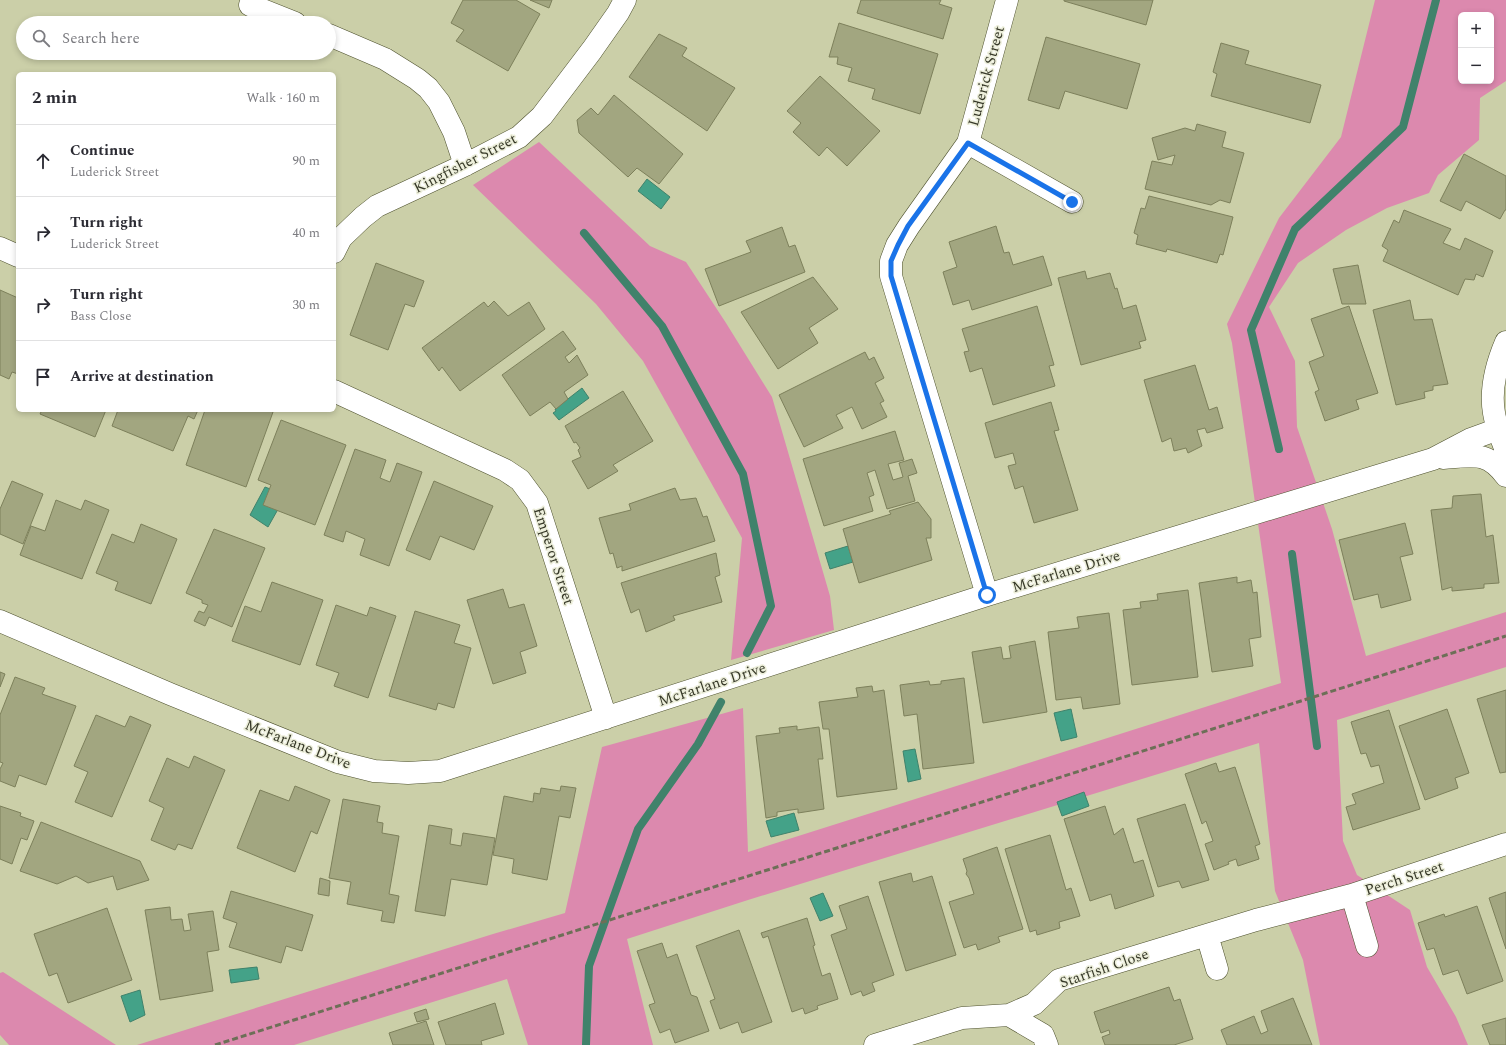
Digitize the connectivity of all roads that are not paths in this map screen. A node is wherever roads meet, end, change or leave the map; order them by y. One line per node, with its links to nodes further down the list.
1 (625, 0): 7 (street, Kingfisher Street)
2 (1008, 0): 6 (street, Luderick Street)
3 (247, 2): 4 (street)
4 (279, 16)
5 (336, 39): 7 (street)
6 (968, 143): 8 (street); 17 (street, Luderick Street)
7 (465, 165): 10 (street, Kingfisher Street)
8 (1072, 202)
9 (0, 248): 11 (street)
10 (336, 248)
11 (16, 255)
12 (1506, 342): 14 (street, McFarlane Drive)
13 (336, 392): 19 (street, Emperor Street)
14 (1504, 439): 15 (street, McFarlane Drive)
15 (1433, 459): 16 (street, McFarlane Drive); 17 (street, McFarlane Drive)
16 (1506, 476)
17 (987, 595): 19 (street, McFarlane Drive)
18 (0, 621): 19 (street, McFarlane Drive)
19 (606, 718)
20 (1506, 844): 21 (street, Perch Street)
21 (1352, 895): 22 (street, Starfish Close); 23 (street, Perch Street)
22 (1207, 935): 24 (street); 25 (street, Starfish Close)
23 (1367, 946)
24 (1217, 969)
25 (1046, 993): 26 (street, Starfish Close); 27 (street)
26 (1009, 1015): 27 (street); 28 (street)
27 (1045, 1040)
28 (875, 1045)

